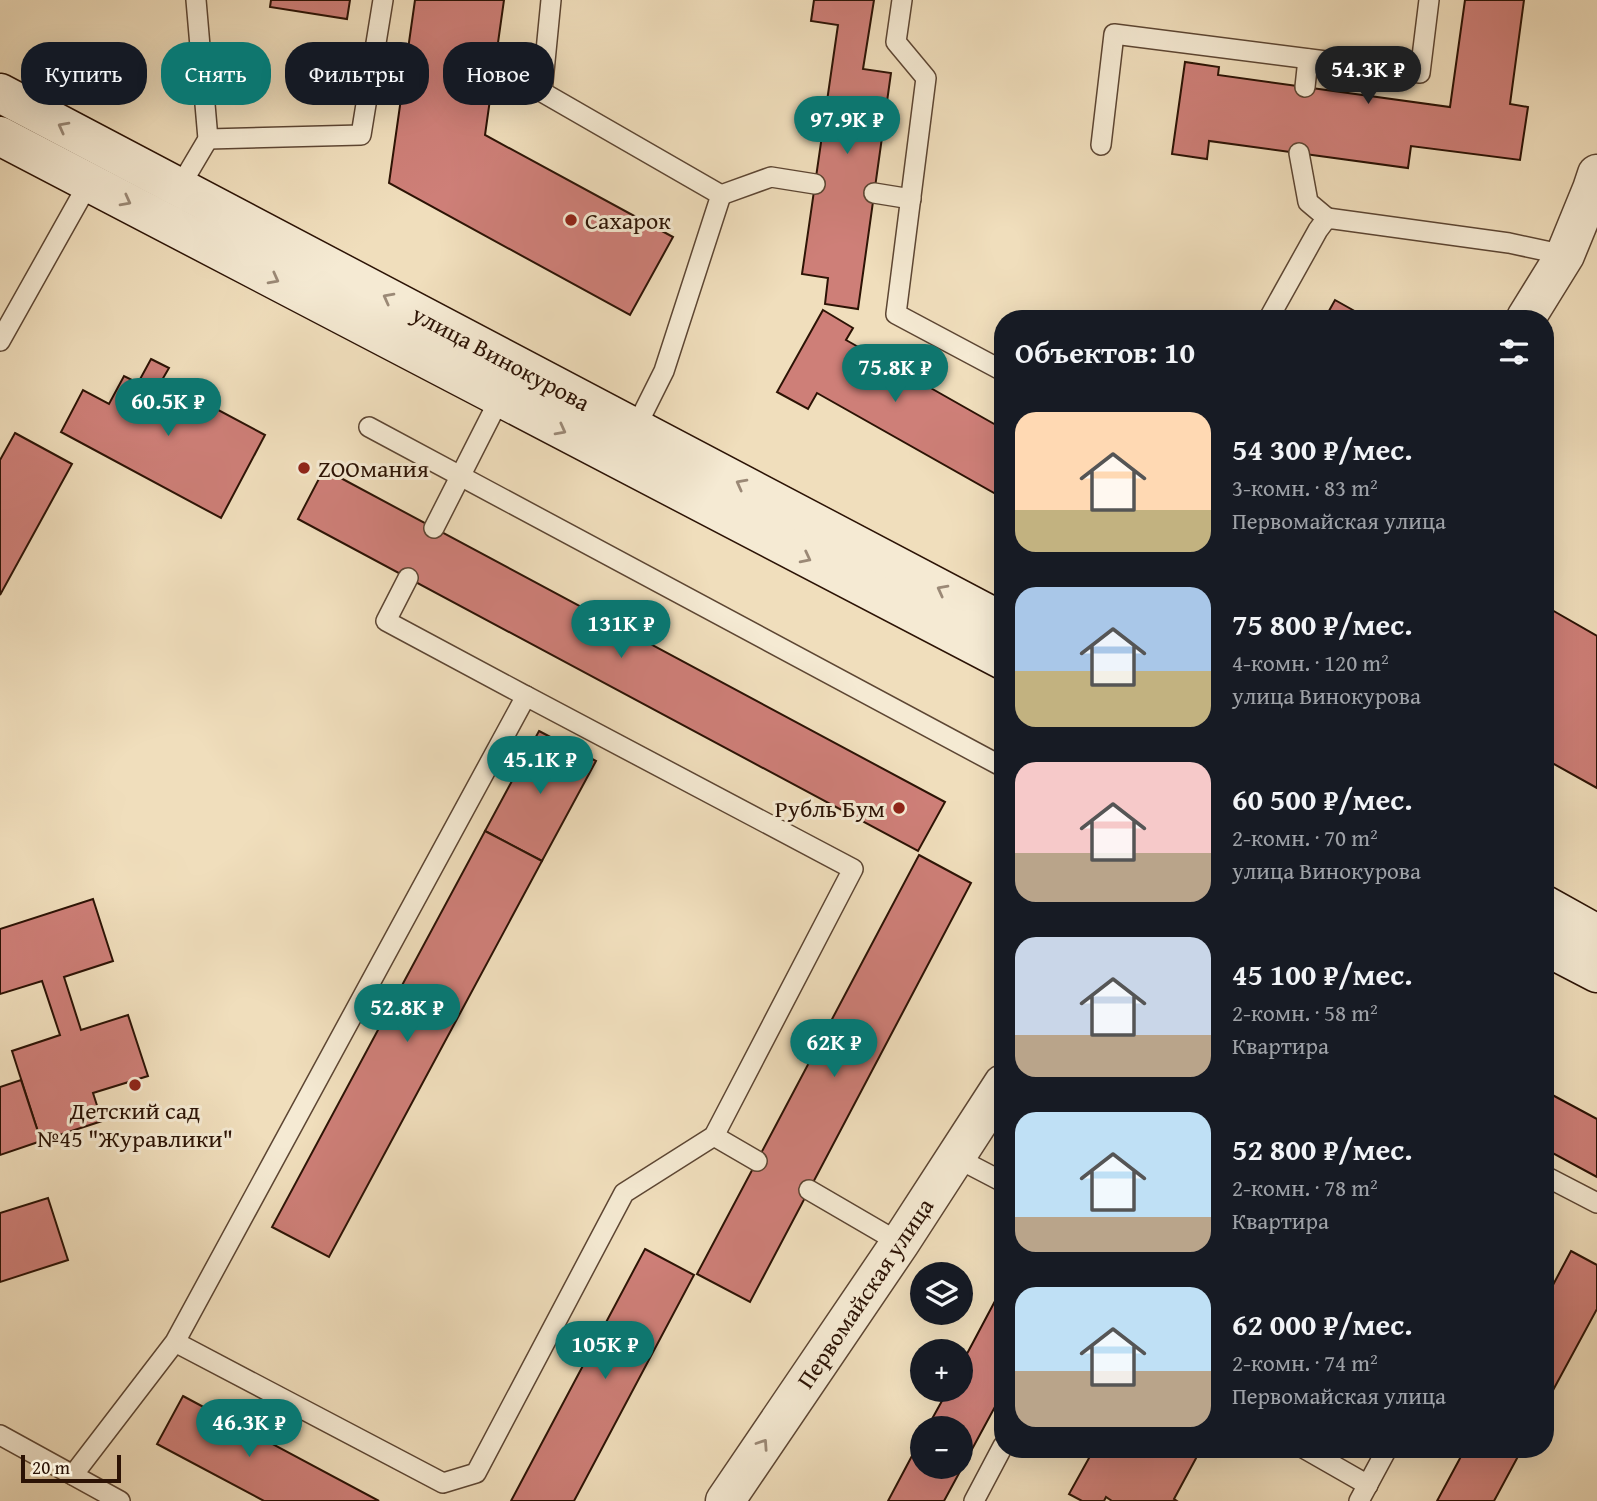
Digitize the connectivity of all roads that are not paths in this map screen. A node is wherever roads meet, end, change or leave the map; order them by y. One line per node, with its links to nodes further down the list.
1 (196, 0): 10 (lane)
2 (383, 0): 10 (lane)
3 (551, 0): 18 (lane)
4 (902, 0): 19 (lane)
5 (1429, 0): 6 (lane)
6 (1308, 59): 7 (lane); 11 (lane)
7 (1305, 86)
8 (0, 93): 13 (main road, улица Винокурова, one-way to 8)
9 (0, 136): 13 (main road, улица Винокурова)
10 (208, 139): 16 (lane)
11 (1101, 145)
12 (1299, 153): 20 (lane)
13 (98, 166): 16 (main road, улица Винокурова); 24 (lane); 26 (main road, улица Винокурова, one-way to 26)
14 (1597, 174): 21 (main road)
15 (815, 184): 18 (lane)
16 (178, 188): 26 (main road, улица Винокурова, one-way to 16)
17 (874, 193): 19 (lane)
18 (721, 195): 28 (lane)
19 (911, 199): 25 (lane)
20 (1327, 218): 21 (lane); 22 (lane)
21 (1565, 255): 23 (main road)
22 (1273, 310)
23 (1531, 310)
24 (0, 341)
25 (994, 366)
26 (508, 382): 28 (main road, улица Винокурова); 29 (lane)
27 (369, 427): 29 (lane)
28 (627, 445): 32 (main road, улица Винокурова, one-way to 28); 33 (main road, улица Винокурова, one-way to 33)
29 (461, 475): 30 (lane); 35 (lane)
30 (434, 528)
31 (408, 578): 34 (lane)
32 (994, 618)
33 (994, 655)
34 (526, 696): 41 (lane); 49 (lane)
35 (994, 762)
36 (1554, 910): 37 (main road)
37 (1597, 934)
38 (1554, 951): 39 (main road)
39 (1597, 973)
40 (994, 1098): 42 (main road, Первомайская улица)
41 (714, 1136): 43 (lane); 49 (lane)
42 (955, 1157): 44 (lane); 48 (main road, Первомайская улица)
43 (757, 1161)
44 (994, 1177)
45 (1554, 1180): 47 (lane)
46 (808, 1190): 48 (lane)
47 (1597, 1203)
48 (900, 1243): 57 (main road, Первомайская улица, one-way to 48)
49 (175, 1342): 54 (lane)
50 (0, 1435): 54 (lane)
51 (997, 1458): 58 (lane)
52 (1317, 1458): 55 (lane)
53 (1382, 1458): 55 (lane)
54 (73, 1475): 56 (lane)
55 (1364, 1493)
56 (120, 1501)
57 (725, 1501)
58 (975, 1501)

